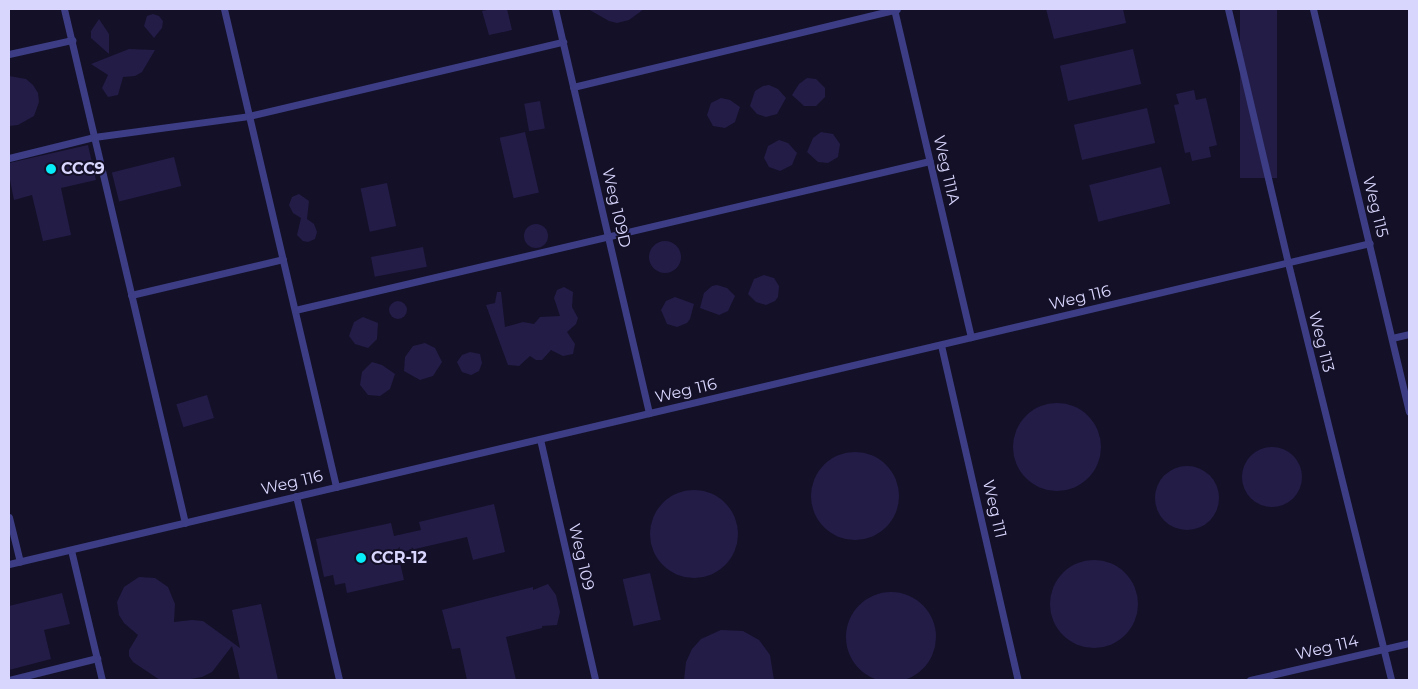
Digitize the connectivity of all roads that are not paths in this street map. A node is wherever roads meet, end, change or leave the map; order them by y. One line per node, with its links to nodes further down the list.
1 (64, 9): 7 (lane)
2 (224, 9): 11 (lane)
3 (555, 9): 8 (lane, Weg 109D)
4 (895, 9): 10 (lane); 14 (lane, Weg 111A)
5 (1228, 9): 18 (lane, Weg 113)
6 (1313, 9): 16 (lane, Weg 115)
7 (72, 40): 9 (lane); 12 (lane)
8 (563, 42): 10 (lane, Weg 109D); 11 (lane)
9 (9, 54)
10 (573, 87): 15 (lane, Weg 109D)
11 (249, 116): 12 (lane); 17 (lane)
12 (94, 137): 13 (lane); 19 (lane)
13 (9, 158)
14 (930, 161): 15 (lane); 22 (lane, Weg 111A)
15 (608, 237): 20 (lane); 26 (lane, Weg 109D)
16 (1370, 243): 18 (lane, Weg 116); 23 (lane, Weg 115)
17 (283, 259): 19 (lane); 20 (lane)
18 (1288, 263): 22 (lane, Weg 116); 36 (lane, Weg 113)
19 (131, 295): 31 (lane)
20 (295, 310): 28 (lane)
21 (1409, 334): 23 (lane)
22 (971, 337): 24 (lane, Weg 116)
23 (1392, 338): 25 (lane, Weg 115)
24 (941, 345): 26 (lane, Weg 116); 42 (lane, Weg 111)
25 (1409, 412)
26 (649, 413): 27 (lane, Weg 116)
27 (540, 439): 28 (lane, Weg 116); 41 (lane, Weg 109)
28 (336, 487): 29 (lane, Weg 116)
29 (296, 496): 31 (lane, Weg 116); 40 (lane)
30 (9, 517): 33 (lane)
31 (185, 523): 32 (lane, Weg 116)
32 (71, 550): 33 (lane, Weg 116); 37 (lane)
33 (20, 562): 34 (lane, Weg 116)
34 (9, 564)
35 (1409, 643): 36 (lane, Weg 114)
36 (1383, 649): 43 (lane, Weg 114); 44 (lane, Weg 113)
37 (97, 658): 38 (lane); 39 (lane)
38 (9, 680)
39 (102, 680)
40 (339, 680)
41 (595, 680)
42 (1018, 680)
43 (1250, 680)
44 (1391, 680)

